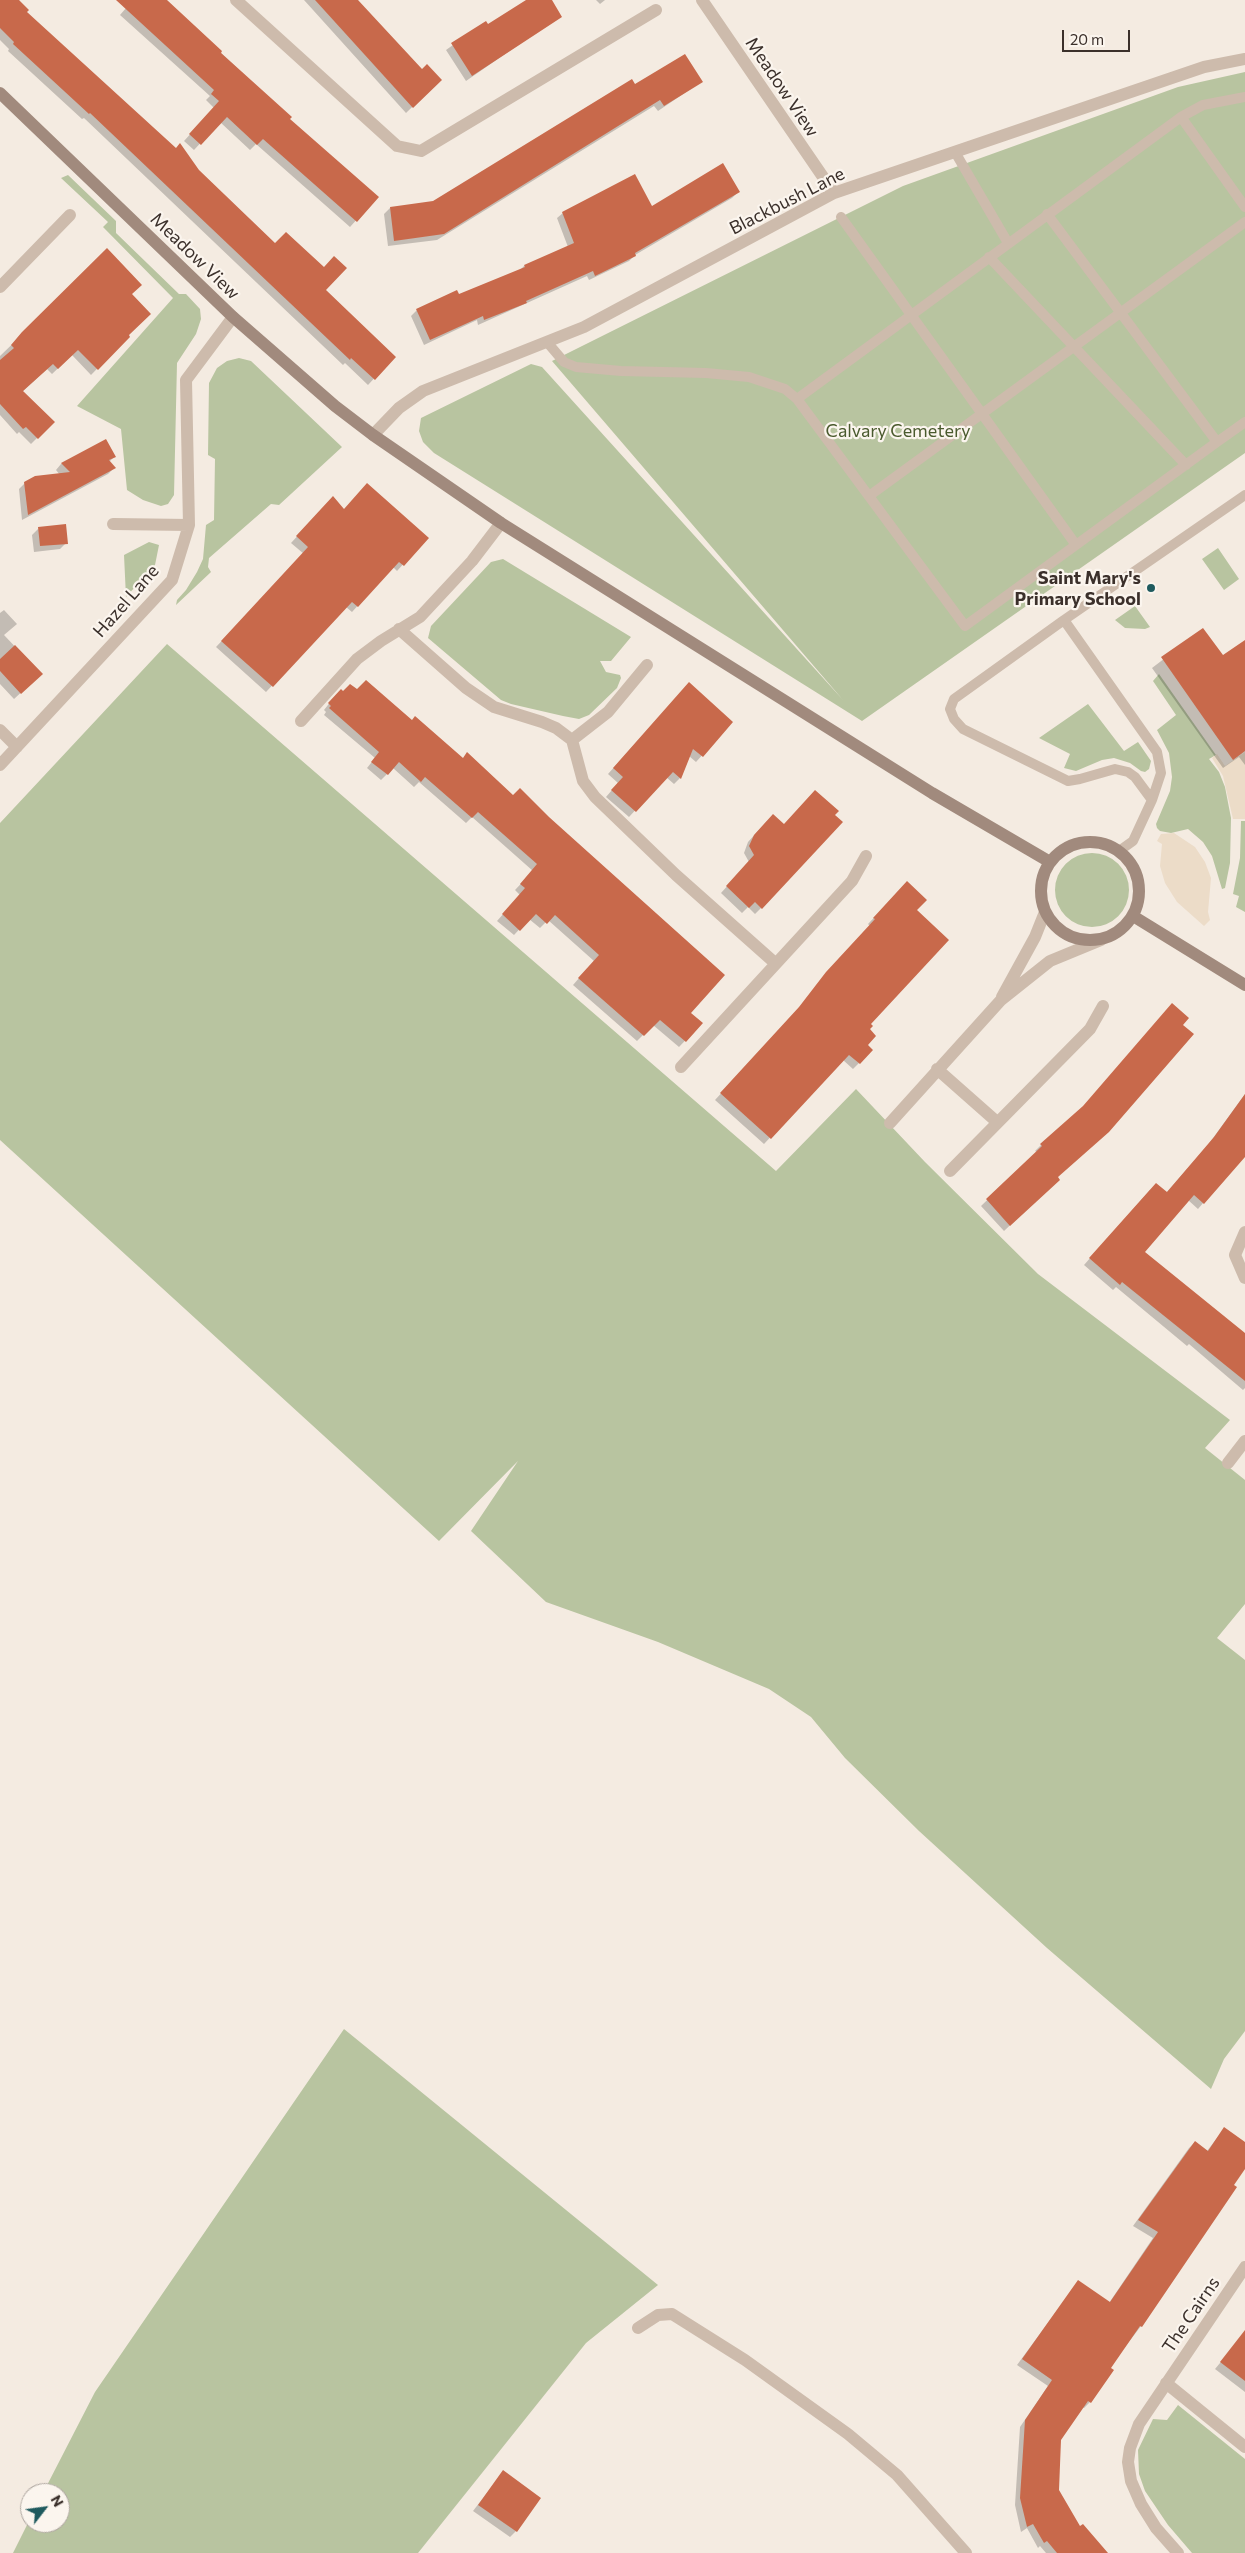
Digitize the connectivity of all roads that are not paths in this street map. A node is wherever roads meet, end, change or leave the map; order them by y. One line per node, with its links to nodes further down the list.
1 (236, 0): 3 (street)
2 (702, 0): 9 (street, Meadow View)
3 (656, 10)
4 (1245, 59): 8 (street, Blackbush Lane)
5 (0, 93): 20 (street, Meadow View)
6 (1245, 97): 7 (lane)
7 (1182, 117): 10 (lane); 11 (lane)
8 (954, 152): 9 (street, Blackbush Lane); 15 (lane)
9 (834, 193): 21 (street, Blackbush Lane)
10 (1245, 207)
11 (1047, 214): 15 (lane); 18 (lane)
12 (70, 215): 17 (street)
13 (841, 217): 19 (lane)
14 (1245, 222): 18 (lane)
15 (1008, 242): 16 (lane)
16 (989, 257): 19 (lane); 22 (lane)
17 (0, 287)
18 (1120, 314): 22 (lane); 27 (lane)
19 (910, 315): 23 (lane); 24 (lane)
20 (233, 317): 26 (street, Meadow View); 33 (street, Hazel Lane)
21 (547, 342): 23 (lane); 26 (street, Blackbush Lane)
22 (1074, 346): 24 (lane); 28 (lane)
23 (797, 399): 30 (lane)
24 (982, 414): 30 (lane); 34 (lane)
25 (1245, 422): 27 (lane)
26 (373, 435): 31 (street, Meadow View)
27 (1217, 442): 28 (lane)
28 (1186, 464): 34 (lane)
29 (1245, 494): 35 (lane)
30 (869, 496): 34 (lane)
31 (501, 523): 36 (street); 46 (street, Meadow View)
32 (113, 524): 33 (street)
33 (190, 525): 41 (street, Hazel Lane)
34 (1076, 545)
35 (1064, 620): 43 (lane); 43 (lane)
36 (399, 629): 38 (street); 40 (street)
37 (647, 665): 40 (street)
38 (301, 721)
39 (0, 730): 41 (street)
40 (572, 740): 50 (street)
41 (17, 747): 42 (street, Hazel Lane)
42 (0, 765)
43 (1152, 800): 44 (lane)
44 (1119, 851): 46 (street); 48 (street)
45 (866, 856): 50 (street)
46 (1050, 862): 47 (street)
47 (1044, 912): 49 (street); 52 (street)
48 (1133, 916): 49 (street); 51 (street)
49 (1101, 940): 52 (street)
50 (775, 963): 54 (street)
51 (1245, 985)
52 (1001, 1000): 55 (street)
53 (1103, 1006): 56 (street)
54 (681, 1068)
55 (936, 1069): 56 (street); 57 (street)
56 (997, 1122): 58 (street)
57 (890, 1123)
58 (950, 1171)
59 (1245, 1232): 60 (street)
60 (1245, 1278)
61 (1244, 1443): 62 (street)
62 (1228, 1463)
63 (1245, 2266): 65 (street, The Cairns)
64 (638, 2328): 67 (street)
65 (1166, 2383): 66 (street); 68 (street, The Cairns)
66 (1245, 2447)
67 (966, 2553)
68 (1178, 2553)

